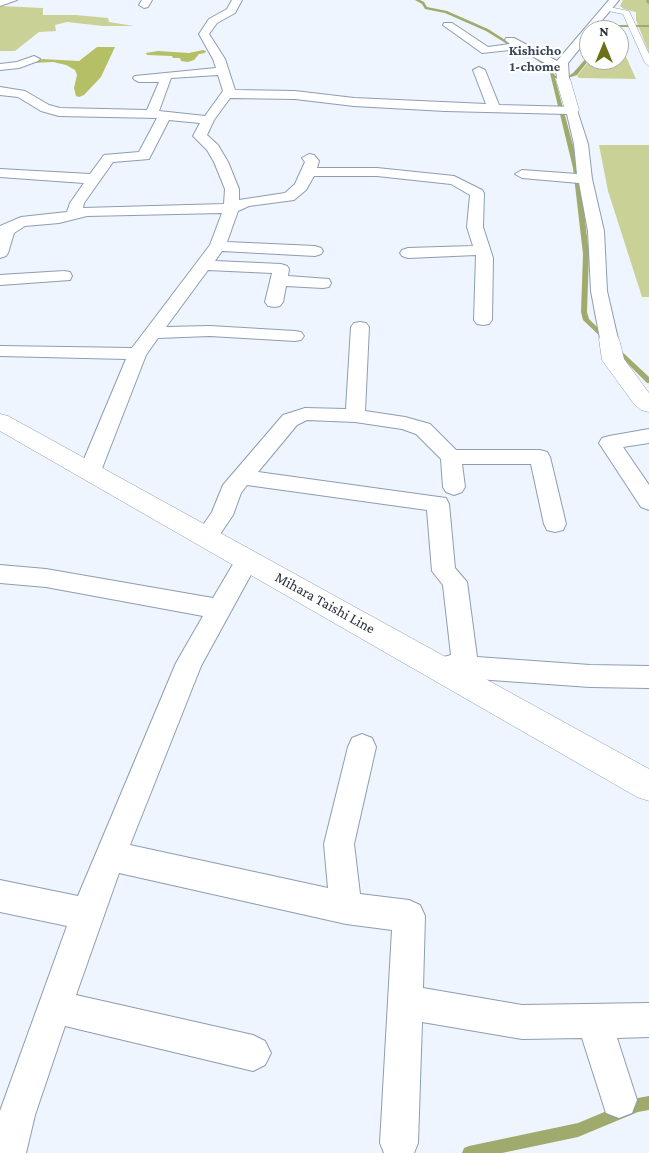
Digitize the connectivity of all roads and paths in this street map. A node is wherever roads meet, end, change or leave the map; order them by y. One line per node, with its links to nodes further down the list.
1 (12, 0): 3 (street)
2 (237, 0): 12 (street)
3 (0, 3)
4 (610, 4): 10 (street); 13 (street)
5 (448, 25): 8 (street)
6 (510, 40): 7 (street)
7 (520, 46): 8 (street); 13 (street)
8 (486, 51): 18 (street)
9 (34, 59): 11 (street)
10 (649, 63)
11 (0, 66)
12 (221, 70): 15 (street); 17 (street)
13 (562, 73): 19 (main road)
14 (139, 78): 15 (street)
15 (164, 78): 20 (street)
16 (0, 91): 20 (street)
17 (228, 94): 18 (street); 21 (street)
18 (494, 108): 19 (street)
19 (572, 110): 24 (street)
20 (158, 115): 21 (street); 25 (street)
21 (208, 120): 26 (street)
22 (0, 172): 25 (street)
23 (522, 174): 24 (street)
24 (578, 178): 44 (street)
25 (95, 179): 27 (street)
26 (231, 208): 27 (street); 29 (street); 30 (street)
27 (73, 215): 28 (street)
28 (4, 231): 32 (street)
29 (218, 246): 31 (street); 34 (street)
30 (483, 250): 33 (street); 40 (street)
31 (315, 251)
32 (0, 253)
33 (408, 253)
34 (203, 265): 37 (street); 42 (street)
35 (64, 276): 36 (street)
36 (0, 280)
37 (278, 280): 38 (street); 39 (street)
38 (323, 283)
39 (274, 302)
40 (482, 320)
41 (360, 327): 48 (street)
42 (152, 333): 43 (street); 46 (street)
43 (295, 336)
44 (609, 339): 47 (main road)
45 (0, 351): 46 (street)
46 (137, 354): 52 (street)
47 (649, 405)
48 (355, 416): 51 (street); 53 (street)
49 (0, 421): 52 (main road, Mihara Taishi Line)
50 (649, 436): 55 (street)
51 (451, 457): 54 (street); 56 (street)
52 (90, 471): 57 (main road, Mihara Taishi Line)
53 (242, 477): 57 (street); 62 (street)
54 (454, 487)
55 (649, 502)
56 (555, 524)
57 (206, 537): 58 (main road, Mihara Taishi Line)
58 (247, 560): 60 (street); 61 (main road, Mihara Taishi Line)
59 (0, 574): 60 (street)
60 (220, 609): 66 (street)
61 (434, 665): 62 (street); 65 (main road, Mihara Taishi Line)
62 (465, 667): 63 (street)
63 (649, 677)
64 (362, 747): 68 (street)
65 (649, 786)
66 (111, 856): 68 (street); 69 (street)
67 (0, 896): 69 (street)
68 (346, 908): 70 (street)
69 (88, 914): 71 (street)
70 (405, 1002): 73 (street); 76 (street)
71 (55, 1007): 74 (street); 77 (street)
72 (649, 1020): 73 (street)
73 (594, 1021): 75 (street)
74 (253, 1053)
75 (619, 1100)
76 (399, 1143)
77 (7, 1153)

